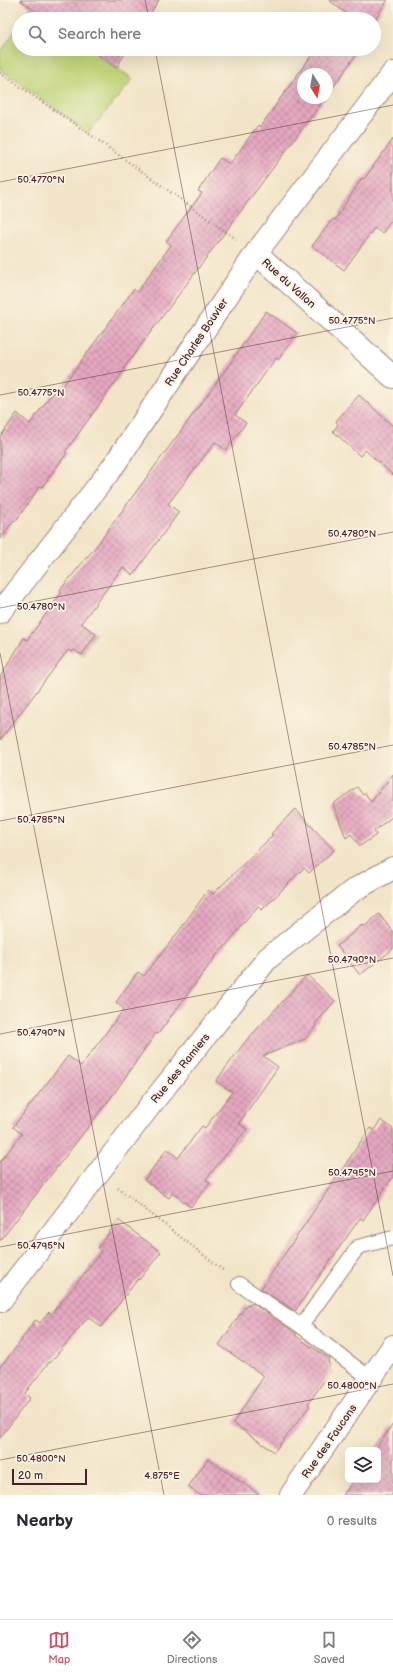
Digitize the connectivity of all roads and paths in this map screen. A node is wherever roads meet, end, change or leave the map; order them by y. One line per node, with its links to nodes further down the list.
1 (0, 73): 3 (path)
2 (393, 73): 3 (street, Rue Charles Bouvier)
3 (256, 253): 4 (street, Rue du Vallon); 5 (street, Rue Charles Bouvier)
4 (393, 378)
5 (0, 612)
6 (393, 868): 7 (street, Rue des Ramiers)
7 (98, 1173): 9 (path); 10 (street, Rue des Ramiers)
8 (393, 1238): 11 (lane)
9 (239, 1284): 11 (lane)
10 (0, 1301)
11 (301, 1326): 13 (lane)
12 (393, 1346): 13 (street, Rue des Faucons)
13 (372, 1379): 14 (street, Rue des Faucons)
14 (291, 1495)

